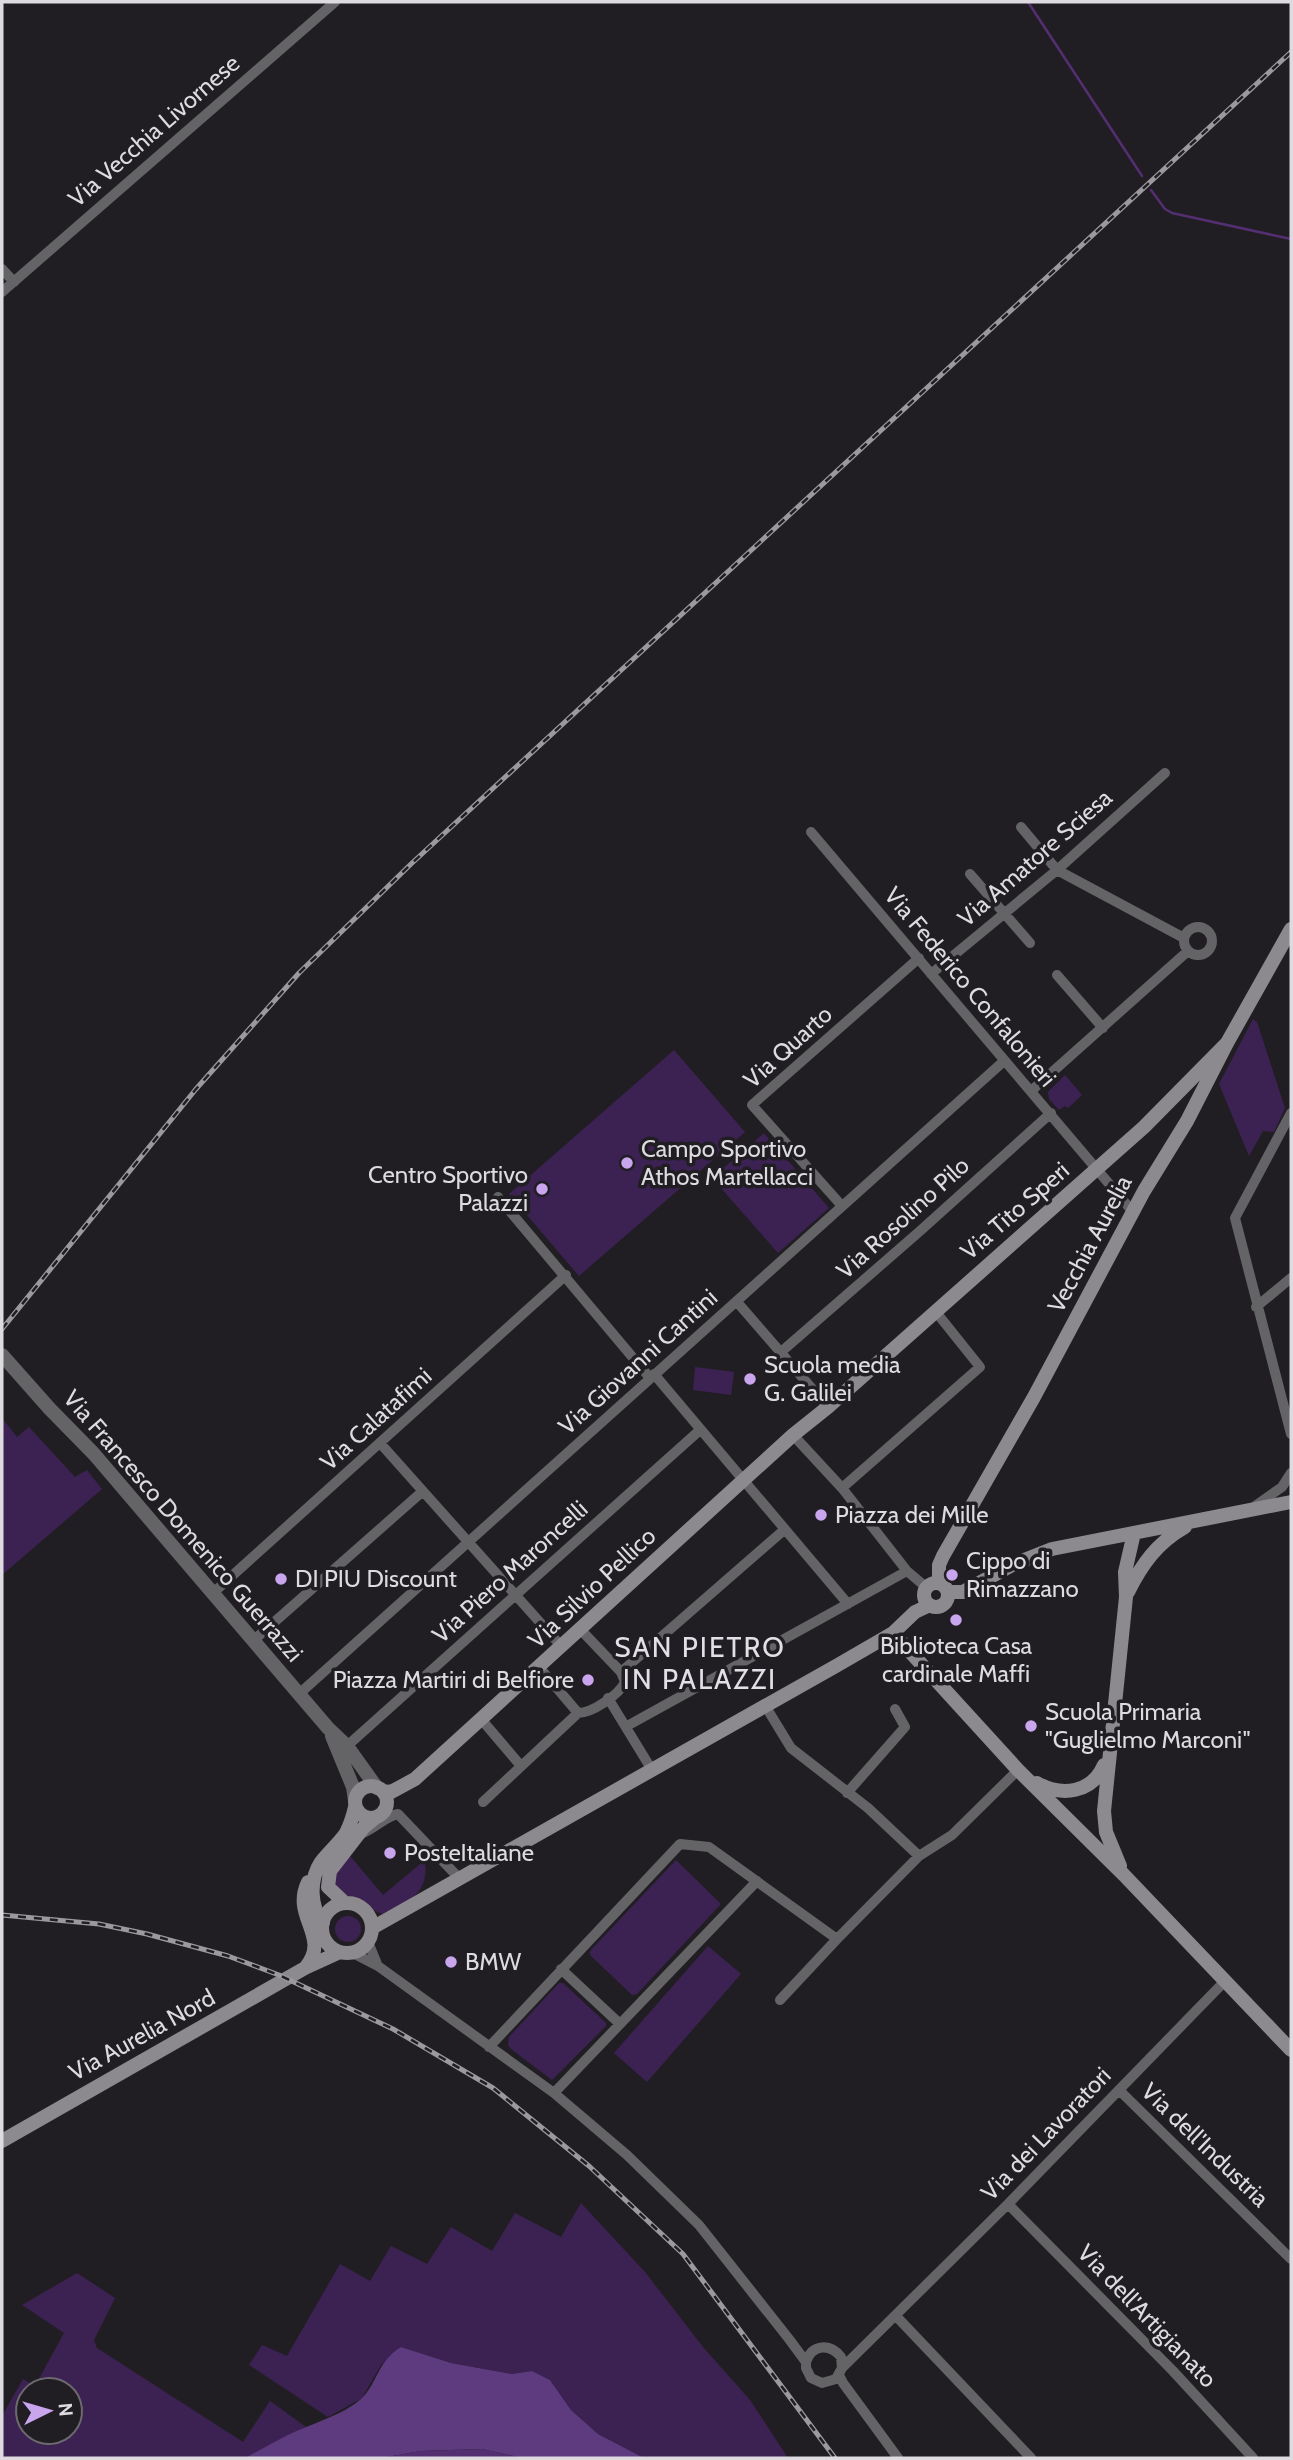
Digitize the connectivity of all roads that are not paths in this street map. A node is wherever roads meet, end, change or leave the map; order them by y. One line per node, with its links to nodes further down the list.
1 (335, 2): 3 (street, Via Vecchia Livornese)
2 (2, 269): 3 (street)
3 (14, 282): 4 (street, Via Vecchia Livornese)
4 (2, 292)
5 (1165, 773): 8 (street, Via Amatore Sciesa)
6 (1021, 827): 8 (street)
7 (811, 832): 15 (street, Via Federico Confalonieri)
8 (1058, 870): 10 (street, Via Amatore Sciesa); 12 (street)
9 (970, 874): 10 (street)
10 (1004, 914): 13 (street); 16 (street, Via Amatore Sciesa)
11 (1291, 929): 19 (main road, Vecchia Aurelia)
12 (1184, 938): 14 (street); 14 (street)
13 (1030, 943)
14 (1188, 951): 18 (street)
15 (919, 958): 16 (street, Via Federico Confalonieri); 28 (street, Via Quarto)
16 (932, 974): 20 (street, Via Federico Confalonieri)
17 (1057, 975): 18 (street)
18 (1103, 1028): 21 (street)
19 (1227, 1043): 22 (main road, Via Tito Speri); 25 (main road, Vecchia Aurelia)
20 (1004, 1061): 21 (street, Via Federico Confalonieri); 28 (street, Via Giovanni Cantini)
21 (1031, 1091): 23 (street, Via Federico Confalonieri)
22 (1165, 1105): 25 (main road); 26 (main road, Via Tito Speri)
23 (1051, 1113): 26 (street, Via Federico Confalonieri); 35 (street, Via Rosolino Pilo)
24 (1291, 1118): 33 (street)
25 (1187, 1121): 29 (main road, Vecchia Aurelia)
26 (1098, 1168): 29 (street, Via Federico Confalonieri); 34 (main road, Via Tito Speri)
27 (498, 1197): 30 (street)
28 (842, 1206): 32 (street, Via Giovanni Cantini)
29 (1133, 1212): 55 (main road, Vecchia Aurelia)
30 (566, 1275): 37 (street); 42 (street, Via Calatafimi)
31 (1291, 1278): 33 (street)
32 (737, 1302): 35 (street); 37 (street, Via Giovanni Cantini)
33 (1256, 1307): 40 (street)
34 (936, 1312): 38 (main road, Via Tito Speri); 45 (street)
35 (781, 1352): 38 (street)
36 (2, 1355): 56 (street, Via Francesco Domenico Guerrazzi)
37 (652, 1376): 39 (street); 52 (street, Via Giovanni Cantini)
38 (828, 1407): 41 (main road, Via Silvio Pellico)
39 (700, 1430): 44 (street); 57 (street, Via Piero Maroncelli)
40 (1291, 1434)
41 (793, 1435): 44 (main road, Via Silvio Pellico); 45 (street)
42 (380, 1443): 46 (street); 56 (street, Via Calatafimi)
43 (1291, 1473): 48 (street)
44 (742, 1481): 50 (street); 61 (main road, Via Silvio Pellico)
45 (842, 1488): 54 (street)
46 (423, 1491): 52 (street); 63 (street)
47 (1291, 1502): 48 (main road)
48 (1249, 1510): 49 (main road)
49 (1196, 1521): 51 (main road); 53 (main road)
50 (784, 1530): 59 (street); 66 (street)
51 (1136, 1533): 53 (main road); 55 (main road); 58 (main road)
52 (469, 1542): 57 (street); 67 (street, Via Giovanni Cantini)
53 (1140, 1568): 58 (main road)
54 (907, 1572): 55 (street); 59 (street)
55 (938, 1587): 60 (main road, Vecchia Aurelia); 60 (main road)
56 (213, 1593): 63 (street, Via Francesco Domenico Guerrazzi)
57 (515, 1595): 64 (street); 75 (street, Via Piero Maroncelli)
58 (1126, 1597): 76 (main road)
59 (848, 1604): 73 (street)
60 (930, 1605): 62 (main road)
61 (580, 1629): 64 (main road, Via Silvio Pellico); 66 (street)
62 (893, 1633): 69 (main road); 79 (main road)
63 (254, 1640): 67 (street, Via Francesco Domenico Guerrazzi)
64 (562, 1646): 65 (main road, Via Silvio Pellico)
65 (539, 1667): 71 (street); 72 (main road, Via Silvio Pellico)
66 (621, 1672): 68 (street)
67 (299, 1694): 74 (street, Via Francesco Domenico Guerrazzi)
68 (608, 1698): 71 (street); 73 (street)
69 (765, 1707): 78 (main road); 81 (street)
70 (895, 1709): 81 (street)
71 (578, 1713): 77 (street)
72 (481, 1719): 77 (street); 80 (main road, Via Silvio Pellico)
73 (627, 1726): 78 (street)
74 (328, 1728): 75 (street, Via Francesco Domenico Guerrazzi); 83 (street, Via Francesco Domenico Guerrazzi)
75 (347, 1746): 80 (street, Via Francesco Domenico Guerrazzi)
76 (1108, 1756): 79 (main road); 88 (main road)
77 (521, 1766): 82 (street)
78 (652, 1770): 89 (main road)
79 (1018, 1770): 86 (street); 88 (main road)
80 (379, 1790): 83 (main road); 84 (main road)
81 (847, 1793): 86 (street)
82 (483, 1802)
83 (355, 1804): 84 (main road); 87 (main road)
84 (376, 1817): 85 (main road)
85 (358, 1835): 89 (street); 91 (main road)
86 (919, 1856): 94 (street)
87 (319, 1865): 92 (main road); 97 (main road)
88 (1124, 1875): 99 (main road)
89 (459, 1878): 93 (main road)
90 (757, 1881): 94 (street); 98 (street); 101 (street)
91 (345, 1903): 92 (main road); 93 (main road)
92 (323, 1923): 95 (main road)
93 (370, 1935): 95 (main road); 96 (street)
94 (837, 1939): 100 (street)
95 (346, 1952): 96 (street); 97 (main road, Via Aurelia Nord)
96 (378, 1966): 102 (street)
97 (305, 1968): 106 (main road, Via Aurelia Nord)
98 (561, 1969): 101 (street); 102 (street)
99 (1225, 1981): 103 (main road); 104 (street, Via dei Lavoratori)
100 (780, 2000)
101 (620, 2024): 105 (street)
102 (489, 2048): 105 (street)
103 (1291, 2050)
104 (1119, 2090): 107 (street, Via dei Lavoratori); 108 (street, Via dell'Industria)
105 (554, 2093): 110 (street)
106 (2, 2141)
107 (1008, 2204): 109 (street, Via dei Lavoratori); 120 (street, Via dell'Artigianato)
108 (1291, 2259)
109 (896, 2316): 113 (street, Via dei Lavoratori); 119 (street)
110 (789, 2339): 111 (street); 114 (street)
111 (817, 2348): 112 (street); 114 (street)
112 (833, 2349): 113 (street); 115 (street)
113 (863, 2349): 115 (street, Via dei Lavoratori)
114 (806, 2362): 116 (street)
115 (841, 2372): 116 (street); 117 (street)
116 (828, 2383): 117 (street)
117 (849, 2391): 118 (street)
118 (898, 2458)
119 (1031, 2458)
120 (1254, 2458)

